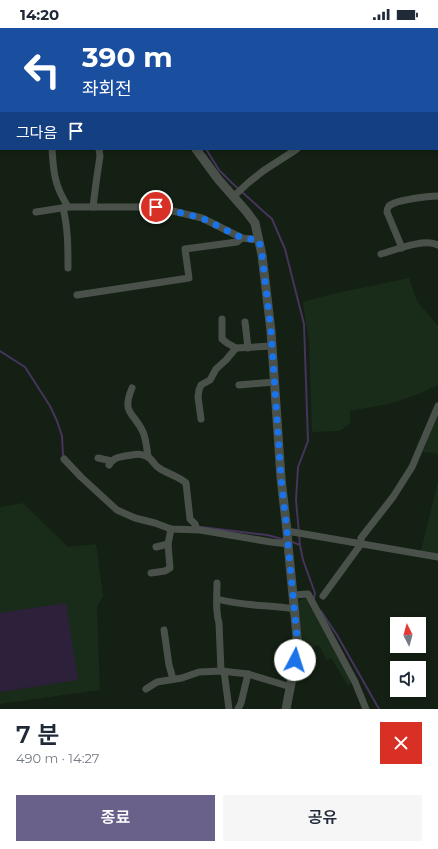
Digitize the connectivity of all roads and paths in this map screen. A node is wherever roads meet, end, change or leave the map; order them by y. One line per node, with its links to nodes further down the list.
1 (52, 150): 8 (street)
2 (99, 150): 7 (street)
3 (197, 150): 5 (street)
4 (295, 150): 5 (street)
5 (235, 195): 11 (street)
6 (438, 196): 13 (street)
7 (93, 207): 8 (street); 10 (street)
8 (66, 208): 9 (street); 15 (street)
9 (36, 212)
10 (242, 238): 11 (street); 16 (street)
11 (259, 240): 19 (street)
12 (438, 245): 13 (street)
13 (402, 248): 14 (street)
14 (381, 254)
15 (68, 268)
16 (77, 295)
17 (222, 319): 20 (street)
18 (245, 322): 21 (street)
19 (272, 346): 21 (street); 22 (street)
20 (236, 348): 21 (street); 26 (street)
21 (248, 348)
22 (274, 382): 23 (street); 32 (street)
23 (239, 385)
24 (132, 388): 27 (street)
25 (438, 406): 34 (street)
26 (201, 419)
27 (148, 457): 28 (street); 30 (street)
28 (98, 458)
29 (64, 459): 31 (street)
30 (196, 527): 31 (street); 32 (street)
31 (171, 529): 33 (street)
32 (289, 538): 34 (street); 39 (street)
33 (168, 544): 35 (street); 37 (street)
34 (361, 544): 36 (street); 40 (street)
35 (156, 547)
36 (438, 557)
37 (151, 573)
38 (217, 582): 41 (street)
39 (293, 595): 42 (street); 52 (street)
40 (323, 596)
41 (217, 599): 42 (street); 44 (street)
42 (294, 609): 47 (street)
43 (164, 630): 46 (street)
44 (223, 671): 45 (street); 46 (street); 49 (street)
45 (248, 674): 47 (street); 50 (street)
46 (173, 679): 48 (street)
47 (290, 687): 51 (street)
48 (146, 689)
49 (229, 709)
50 (238, 709)
51 (286, 709)
52 (366, 709)

